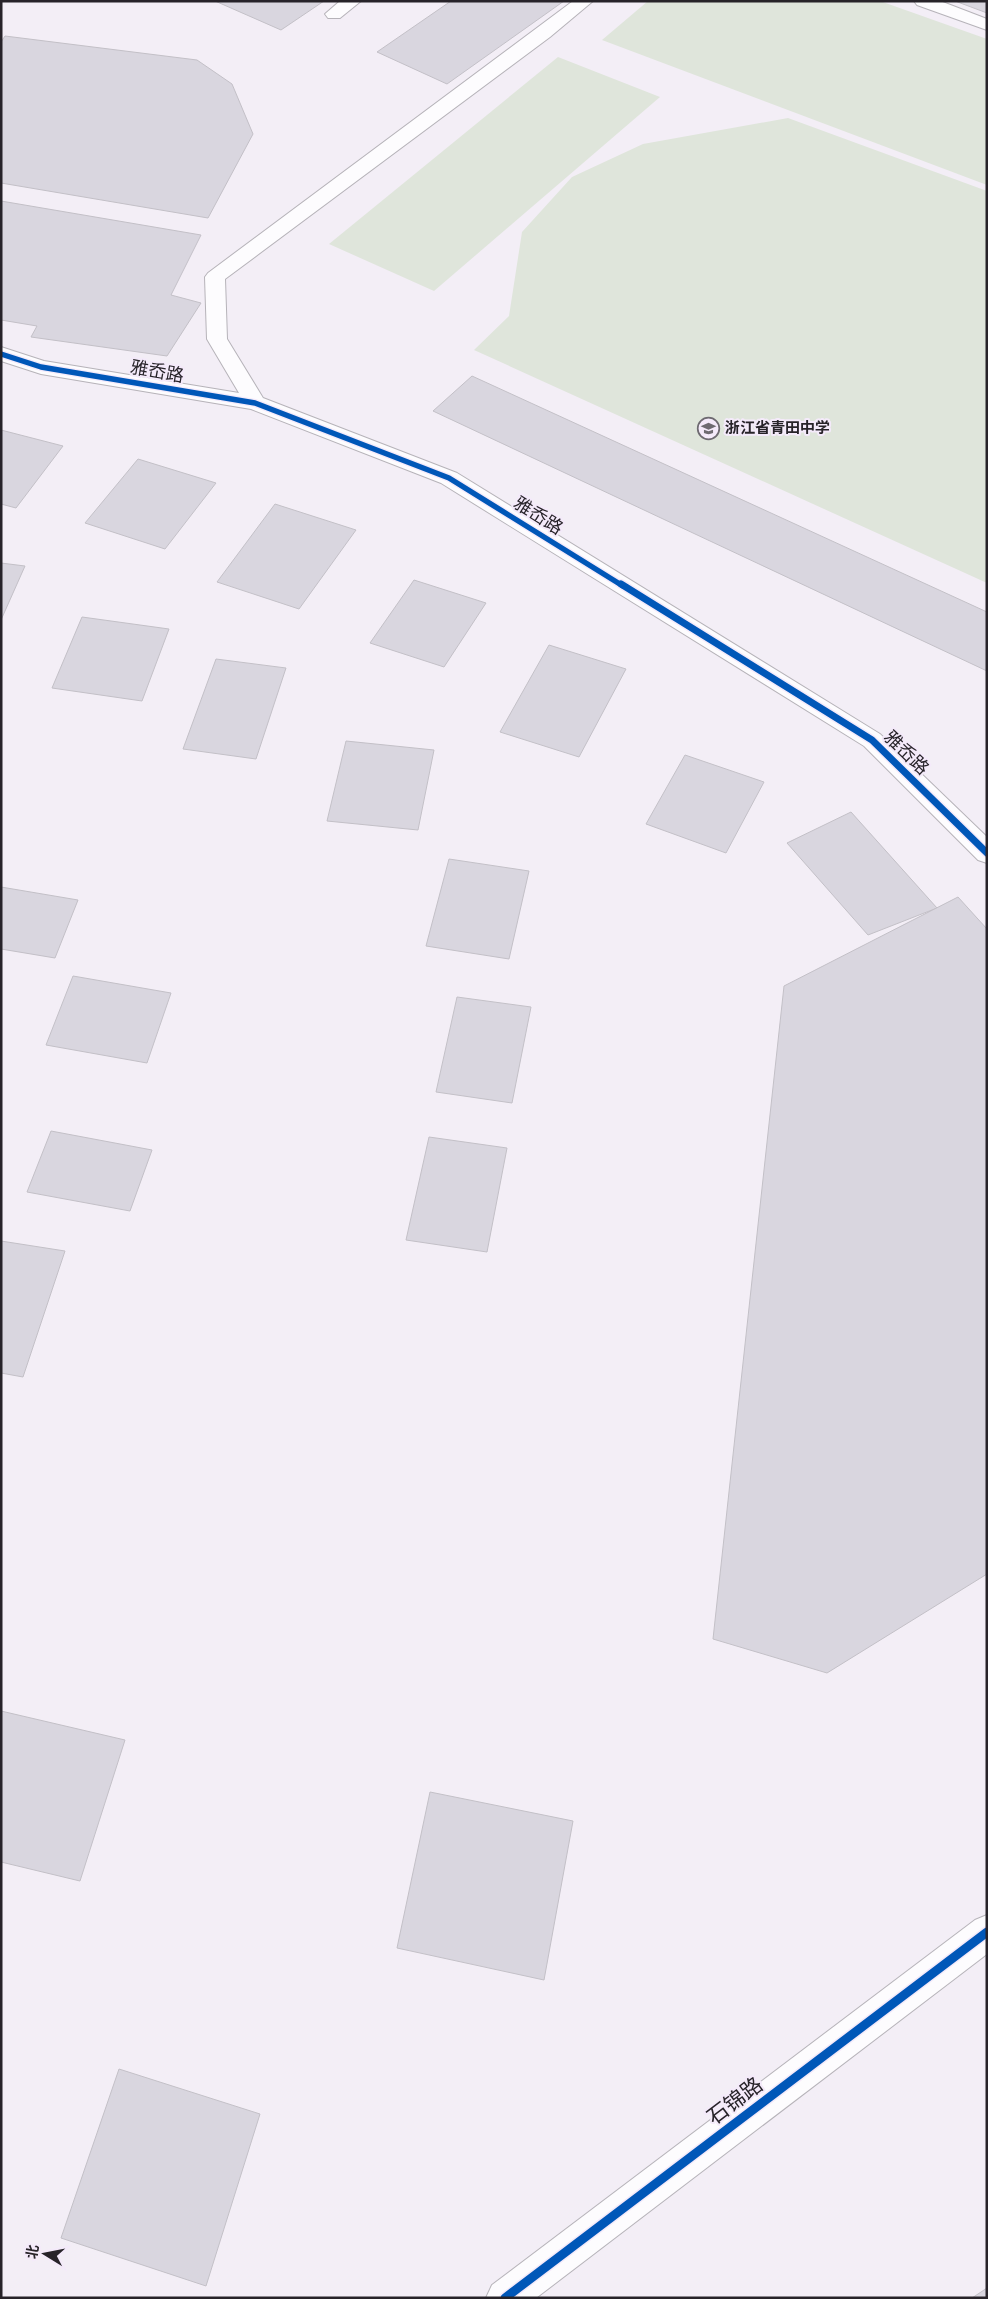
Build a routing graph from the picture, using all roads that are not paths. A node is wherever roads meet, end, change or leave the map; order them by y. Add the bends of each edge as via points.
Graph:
1 (352, 1) edge
2 (584, 1) edge
3 (923, 1) edge
4 (334, 14) dead end
5 (987, 24) edge
6 (1, 354) edge
7 (255, 403) junction
8 (987, 852) edge
9 (987, 1932) edge
10 (505, 2298) edge

1 - 4 street
2 - 7 street via 215,277 217,339
3 - 5 street
6 - 7 street, 雅岙路 via 41,367
7 - 8 street, 雅岙路 via 449,478 872,740
9 - 10 street, 石锦路

